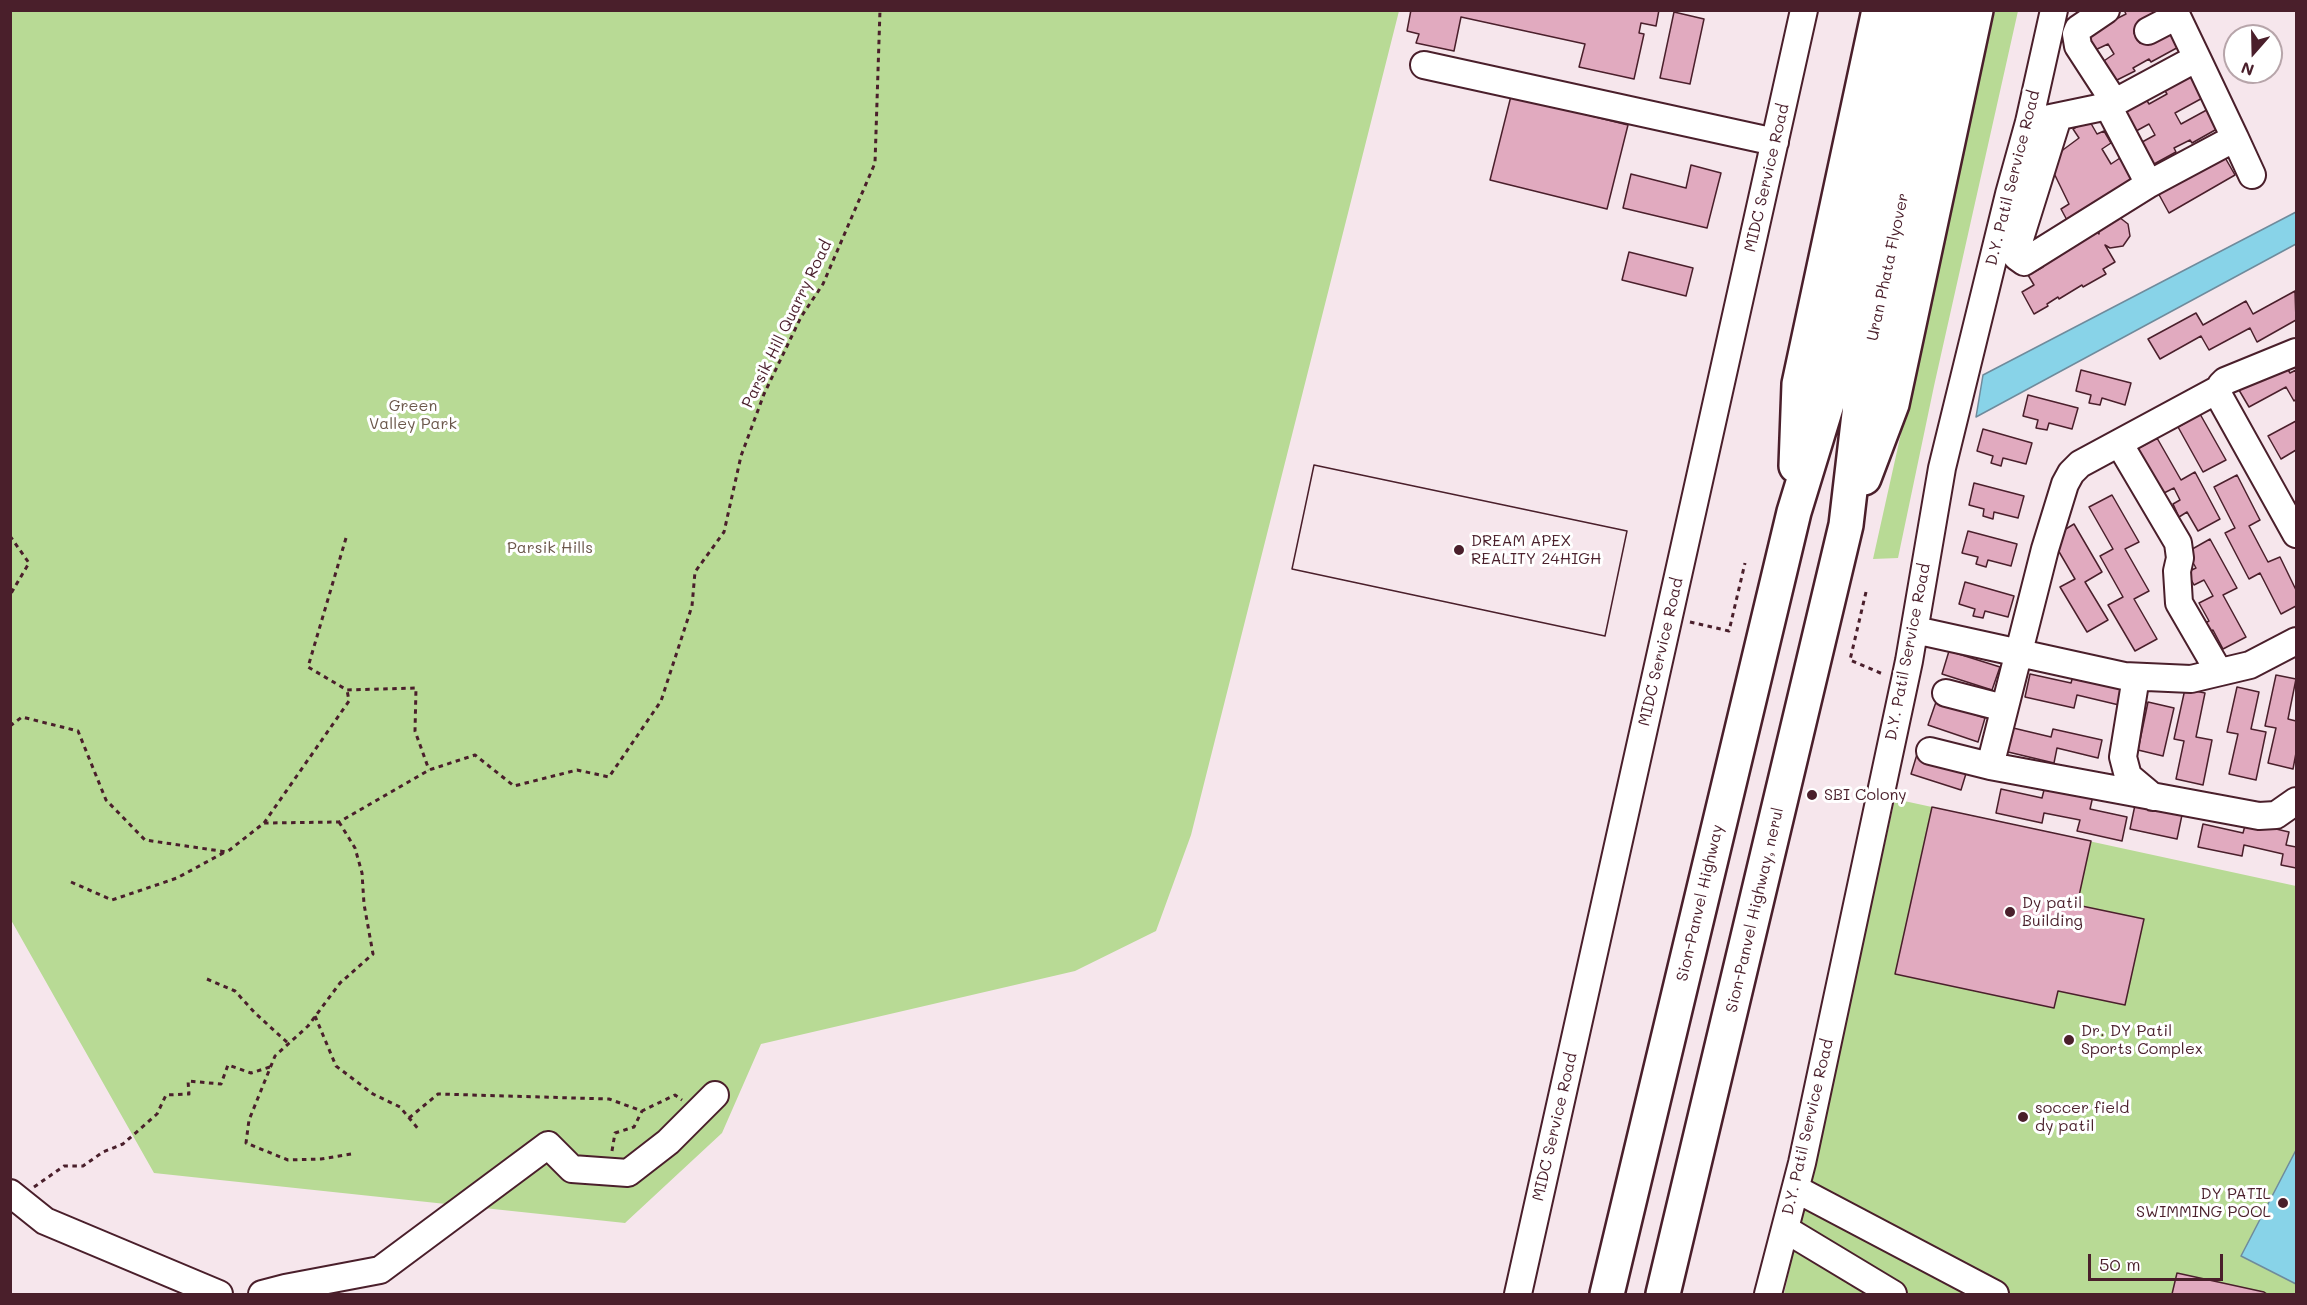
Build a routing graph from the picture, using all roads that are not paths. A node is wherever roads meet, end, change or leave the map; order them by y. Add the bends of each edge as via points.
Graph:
1 (1804, 10) edge
2 (1879, 10) edge
3 (1912, 10) edge
4 (1943, 10) edge
5 (1976, 10) edge
6 (2054, 10) edge
7 (2106, 10) edge
8 (2176, 13) edge
9 (2148, 31) dead end
10 (2197, 58) junction
11 (1424, 65) dead end
12 (1914, 74) junction
13 (2111, 104) junction
14 (2058, 117) junction
15 (2028, 122) junction
16 (2235, 138) junction
17 (1775, 142) junction
18 (2252, 176) dead end
19 (2148, 184) junction
20 (2296, 352) edge
21 (2219, 389) junction
22 (2119, 443) junction
23 (2287, 494) edge
24 (1794, 512) junction
25 (1846, 525) junction
26 (2296, 534) edge
27 (1915, 630) junction
28 (2296, 641) edge
29 (2018, 653) junction
30 (2220, 672) junction
31 (2136, 677) junction
32 (1946, 693) dead end
33 (2004, 708) junction
34 (1930, 751) dead end
35 (1990, 766) junction
36 (2153, 797) junction
37 (2296, 801) edge
38 (715, 1095) dead end
39 (1796, 1189) junction
40 (14, 1197) edge
41 (1785, 1229) junction
42 (219, 1294) edge
43 (262, 1294) edge
44 (1518, 1294) edge
45 (1607, 1294) edge
46 (1663, 1294) edge
47 (1768, 1294) edge
48 (1893, 1294) edge
49 (1995, 1294) edge

1 - 17 street, MIDC Service Road
2 - 24 highway via 1799,384
3 - 12 highway, Uran Phata Flyover
4 - 12 highway, Uran Phata Flyover
5 - 25 highway via 1892,404
6 - 15 street, D.Y. Patil Service Road
7 - 13 street via 2078,28 2076,34 2078,46 2096,60
8 - 9 street
8 - 10 street
10 - 13 street
10 - 16 street
11 - 17 street
12 - 24 highway, Uran Phata Flyover via 1831,391
12 - 25 highway, Uran Phata Flyover via 1861,397
13 - 14 street
13 - 19 street
14 - 15 street
14 - 19 street via 2016,257 2024,262
15 - 27 street, D.Y. Patil Service Road via 1942,468
16 - 18 street
16 - 19 street
17 - 44 street, MIDC Service Road
20 - 21 street via 2225,381
21 - 22 street
21 - 23 street via 2221,400
22 - 29 street via 2070,473
22 - 30 street via 2178,543 2179,603
23 - 26 street
24 - 45 highway, Sion-Panvel Highway
25 - 46 highway, Sion-Panvel Highway, nerul
27 - 29 street
27 - 39 street, D.Y. Patil Service Road
28 - 30 street via 2250,665
29 - 31 street
29 - 33 street
30 - 31 street via 2191,679
31 - 36 street via 2123,757 2128,776
32 - 33 street
33 - 35 street
34 - 35 street
35 - 36 street
36 - 37 street via 2259,816 2276,815
38 - 43 street via 668,1142 628,1173 572,1169 548,1145 380,1270
39 - 41 street, D.Y. Patil Service Road
39 - 49 street
40 - 42 street via 45,1221
41 - 47 street, D.Y. Patil Service Road
41 - 48 street

